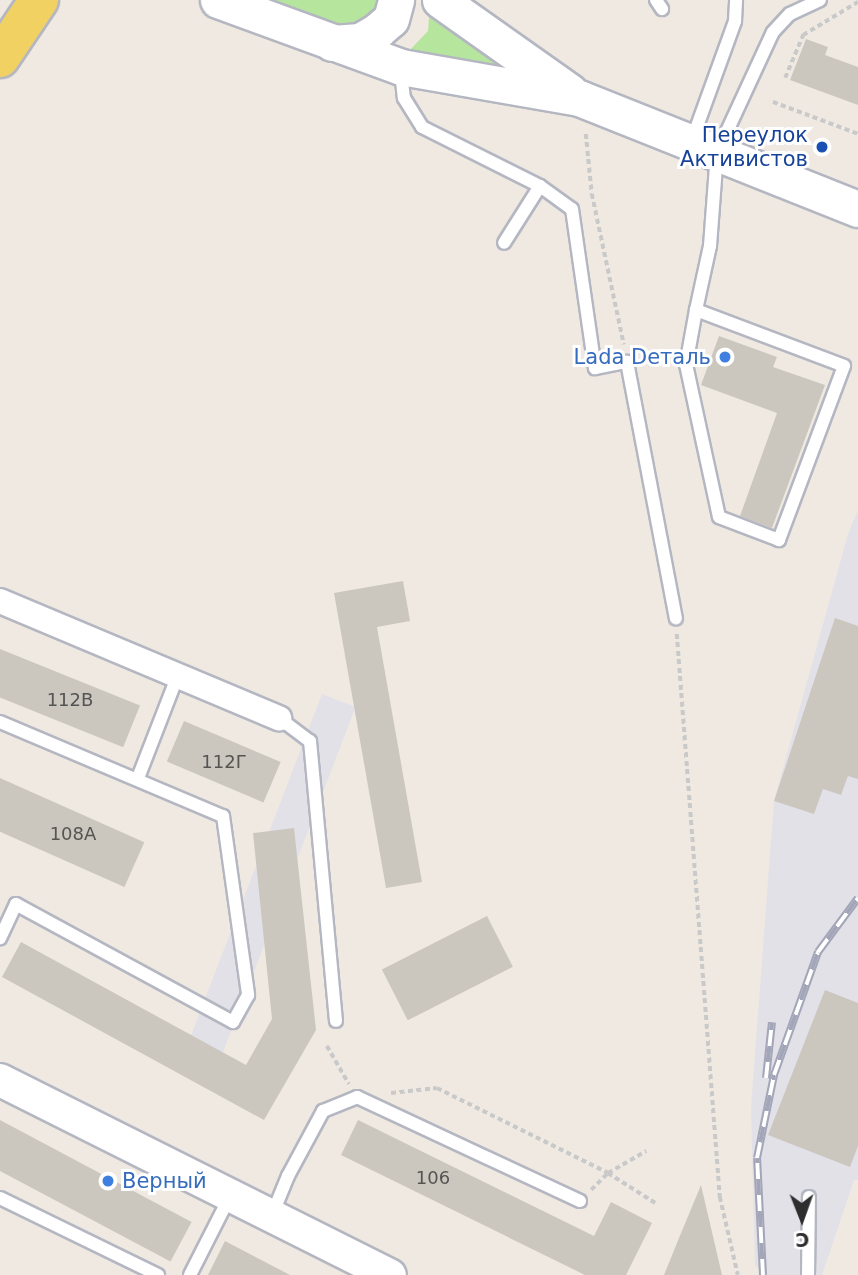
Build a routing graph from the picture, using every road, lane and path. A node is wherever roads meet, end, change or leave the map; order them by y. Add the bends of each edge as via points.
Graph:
1 (38, 0) edge
2 (218, 0) edge
3 (396, 0) edge
4 (440, 0) edge
5 (736, 0) edge
6 (812, 1) edge
7 (858, 2) edge
8 (332, 43) junction
9 (0, 58) edge
10 (401, 67) junction
11 (785, 78) dead end
12 (579, 98) junction
13 (773, 102) dead end
14 (586, 134) dead end
15 (858, 135) edge
16 (704, 148) junction
17 (540, 186) junction
18 (858, 209) edge
19 (504, 243) dead end
20 (696, 310) junction
21 (627, 362) junction
22 (0, 601) edge
23 (676, 618) joint
24 (178, 676) junction
25 (279, 718) joint
26 (0, 722) edge
27 (138, 778) junction
28 (0, 938) edge
29 (336, 1021) dead end
30 (327, 1046) dead end
31 (0, 1080) edge
32 (357, 1097) junction
33 (646, 1151) dead end
34 (608, 1173) junction
35 (230, 1195) junction
36 (809, 1197) dead end
37 (0, 1198) edge
38 (580, 1201) joint
39 (657, 1204) dead end
40 (271, 1217) junction
41 (158, 1275) edge
42 (190, 1275) edge
43 (390, 1275) edge
44 (738, 1275) edge
45 (808, 1275) edge

1 - 9 main road
2 - 8 main road
3 - 8 main road via 391,19 377,31 360,41
4 - 12 main road
5 - 16 lane
6 - 16 lane via 790,14 773,32
7 - 11 path via 803,35
8 - 10 main road
10 - 12 main road
10 - 17 lane via 404,98 422,127
12 - 16 main road
13 - 15 path
14 - 21 path via 592,194
16 - 18 main road
16 - 20 lane via 710,246
17 - 19 lane
17 - 21 lane via 572,209 595,368
20 - 20 lane via 687,365 719,517 779,540 844,366
21 - 23 lane
22 - 24 street
23 - 44 path via 720,1197
24 - 25 street
24 - 27 lane
25 - 29 lane via 310,741
26 - 27 lane
27 - 28 lane via 223,816 248,995 233,1021 16,904
30 - 32 path
31 - 35 street
32 - 34 path via 437,1088
32 - 38 lane
32 - 40 lane via 323,1111
33 - 34 path
34 - 38 path
34 - 39 path
35 - 40 street
35 - 42 lane
36 - 45 lane
37 - 41 lane
40 - 43 street

